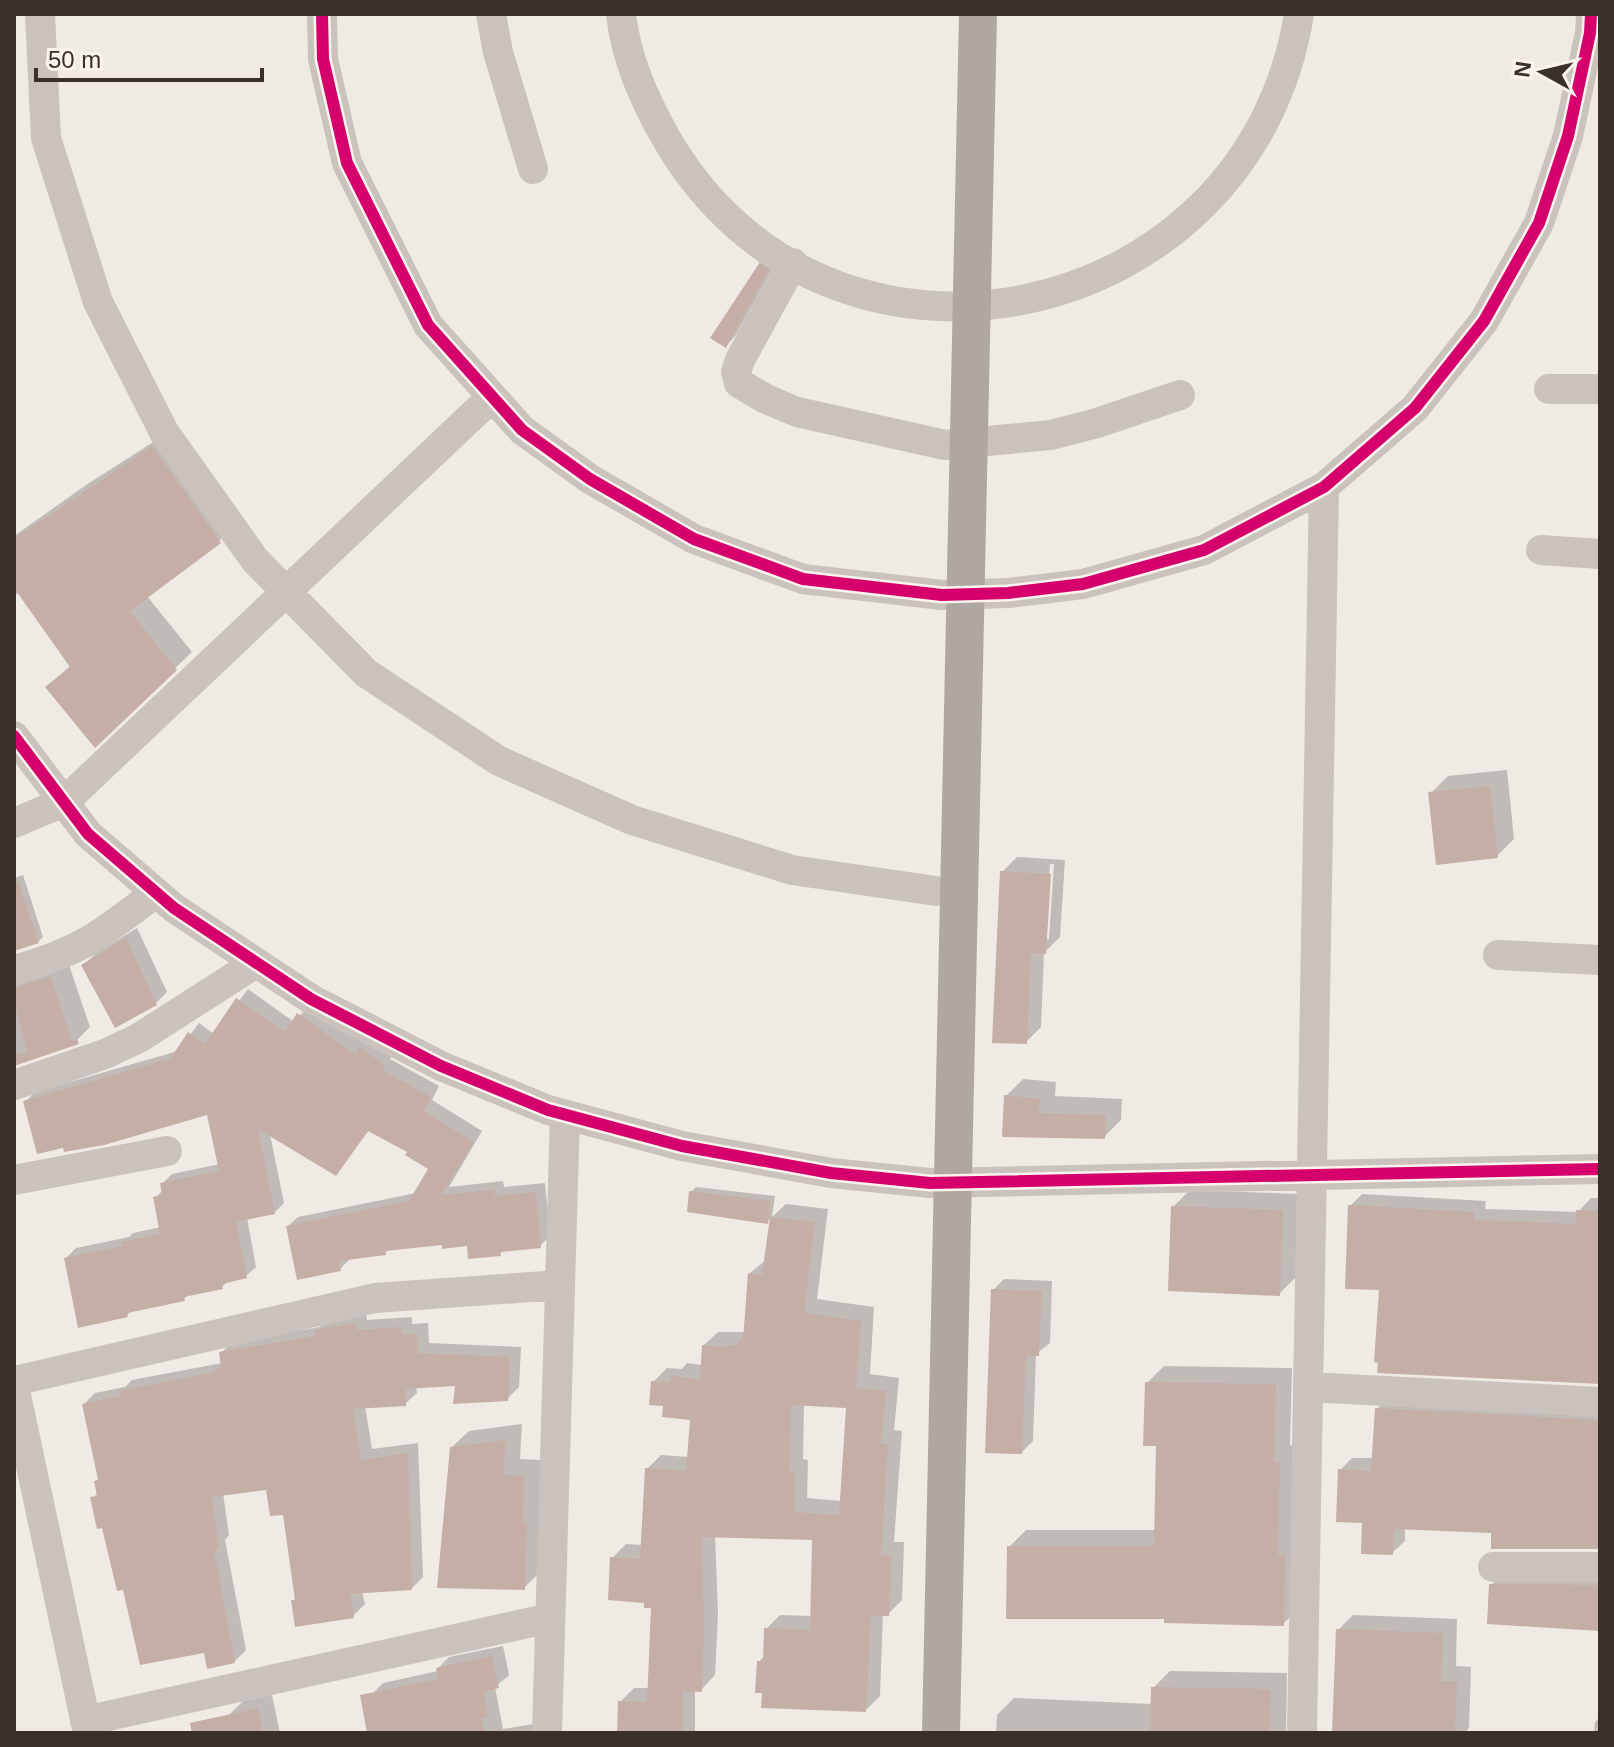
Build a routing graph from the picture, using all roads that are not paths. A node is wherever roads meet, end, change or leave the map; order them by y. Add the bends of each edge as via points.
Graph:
1 (40, 14) edge
2 (322, 14) edge
3 (491, 14) edge
4 (621, 14) edge
5 (955, 14) edge
6 (978, 14) edge
7 (1299, 14) edge
8 (1591, 14) edge
9 (533, 169) dead end
10 (793, 263) junction
11 (960, 308) junction
12 (1549, 389) dead end
13 (1600, 389) edge
14 (1180, 395) dead end
15 (492, 397) junction
16 (956, 444) junction
17 (1324, 487) junction
18 (1541, 550) dead end
19 (1600, 554) edge
20 (286, 591) junction
21 (954, 595) junction
22 (14, 736) edge
23 (64, 802) junction
24 (14, 823) edge
25 (936, 891) junction
26 (155, 893) junction
27 (1498, 955) dead end
28 (1600, 960) edge
29 (256, 963) junction
30 (14, 970) edge
31 (14, 1085) edge
32 (565, 1115) junction
33 (167, 1151) dead end
34 (1600, 1169) edge
35 (1312, 1175) junction
36 (14, 1180) edge
37 (941, 1182) junction
38 (560, 1285) junction
39 (14, 1384) edge
40 (1308, 1387) junction
41 (1600, 1402) edge
42 (1493, 1567) dead end
43 (1600, 1567) edge
44 (550, 1618) junction
45 (86, 1727) edge
46 (547, 1733) edge
47 (919, 1733) edge
48 (941, 1733) edge
49 (1302, 1733) edge

1 - 20 street via 46,138 98,302 164,432 255,560
2 - 15 street via 323,59 347,163 428,325
3 - 9 street
4 - 10 street via 644,99 685,171 722,212
5 - 11 main road
6 - 11 main road
7 - 11 street via 1279,89 1245,154 1210,199 1152,248 1088,282 1021,302
8 - 17 street via 1568,136 1539,223 1498,297 1415,408
10 - 11 street via 824,280 887,300
10 - 16 street via 740,360 739,383 797,412
11 - 16 main road
12 - 13 street
14 - 16 street via 1051,435
15 - 20 street
15 - 21 street via 522,430 590,479 694,539 803,579
16 - 21 main road
17 - 21 street via 1204,550 1083,584
17 - 35 street
18 - 19 street
20 - 23 street
20 - 25 street via 366,673 499,761 632,820 792,870
21 - 25 main road
21 - 37 main road
22 - 23 street
23 - 24 street
23 - 26 street via 88,834
25 - 37 main road
26 - 29 street
26 - 30 street via 72,952
27 - 28 street
29 - 31 street via 139,1038
29 - 32 street via 311,999 441,1066
32 - 37 street via 682,1146 831,1173
32 - 38 street
33 - 36 street
34 - 35 street
35 - 37 street
35 - 40 street
37 - 47 main road
37 - 48 main road
38 - 39 street via 375,1298
38 - 44 street
39 - 45 street
40 - 41 street
40 - 49 street
42 - 43 street
44 - 45 street
44 - 46 street

